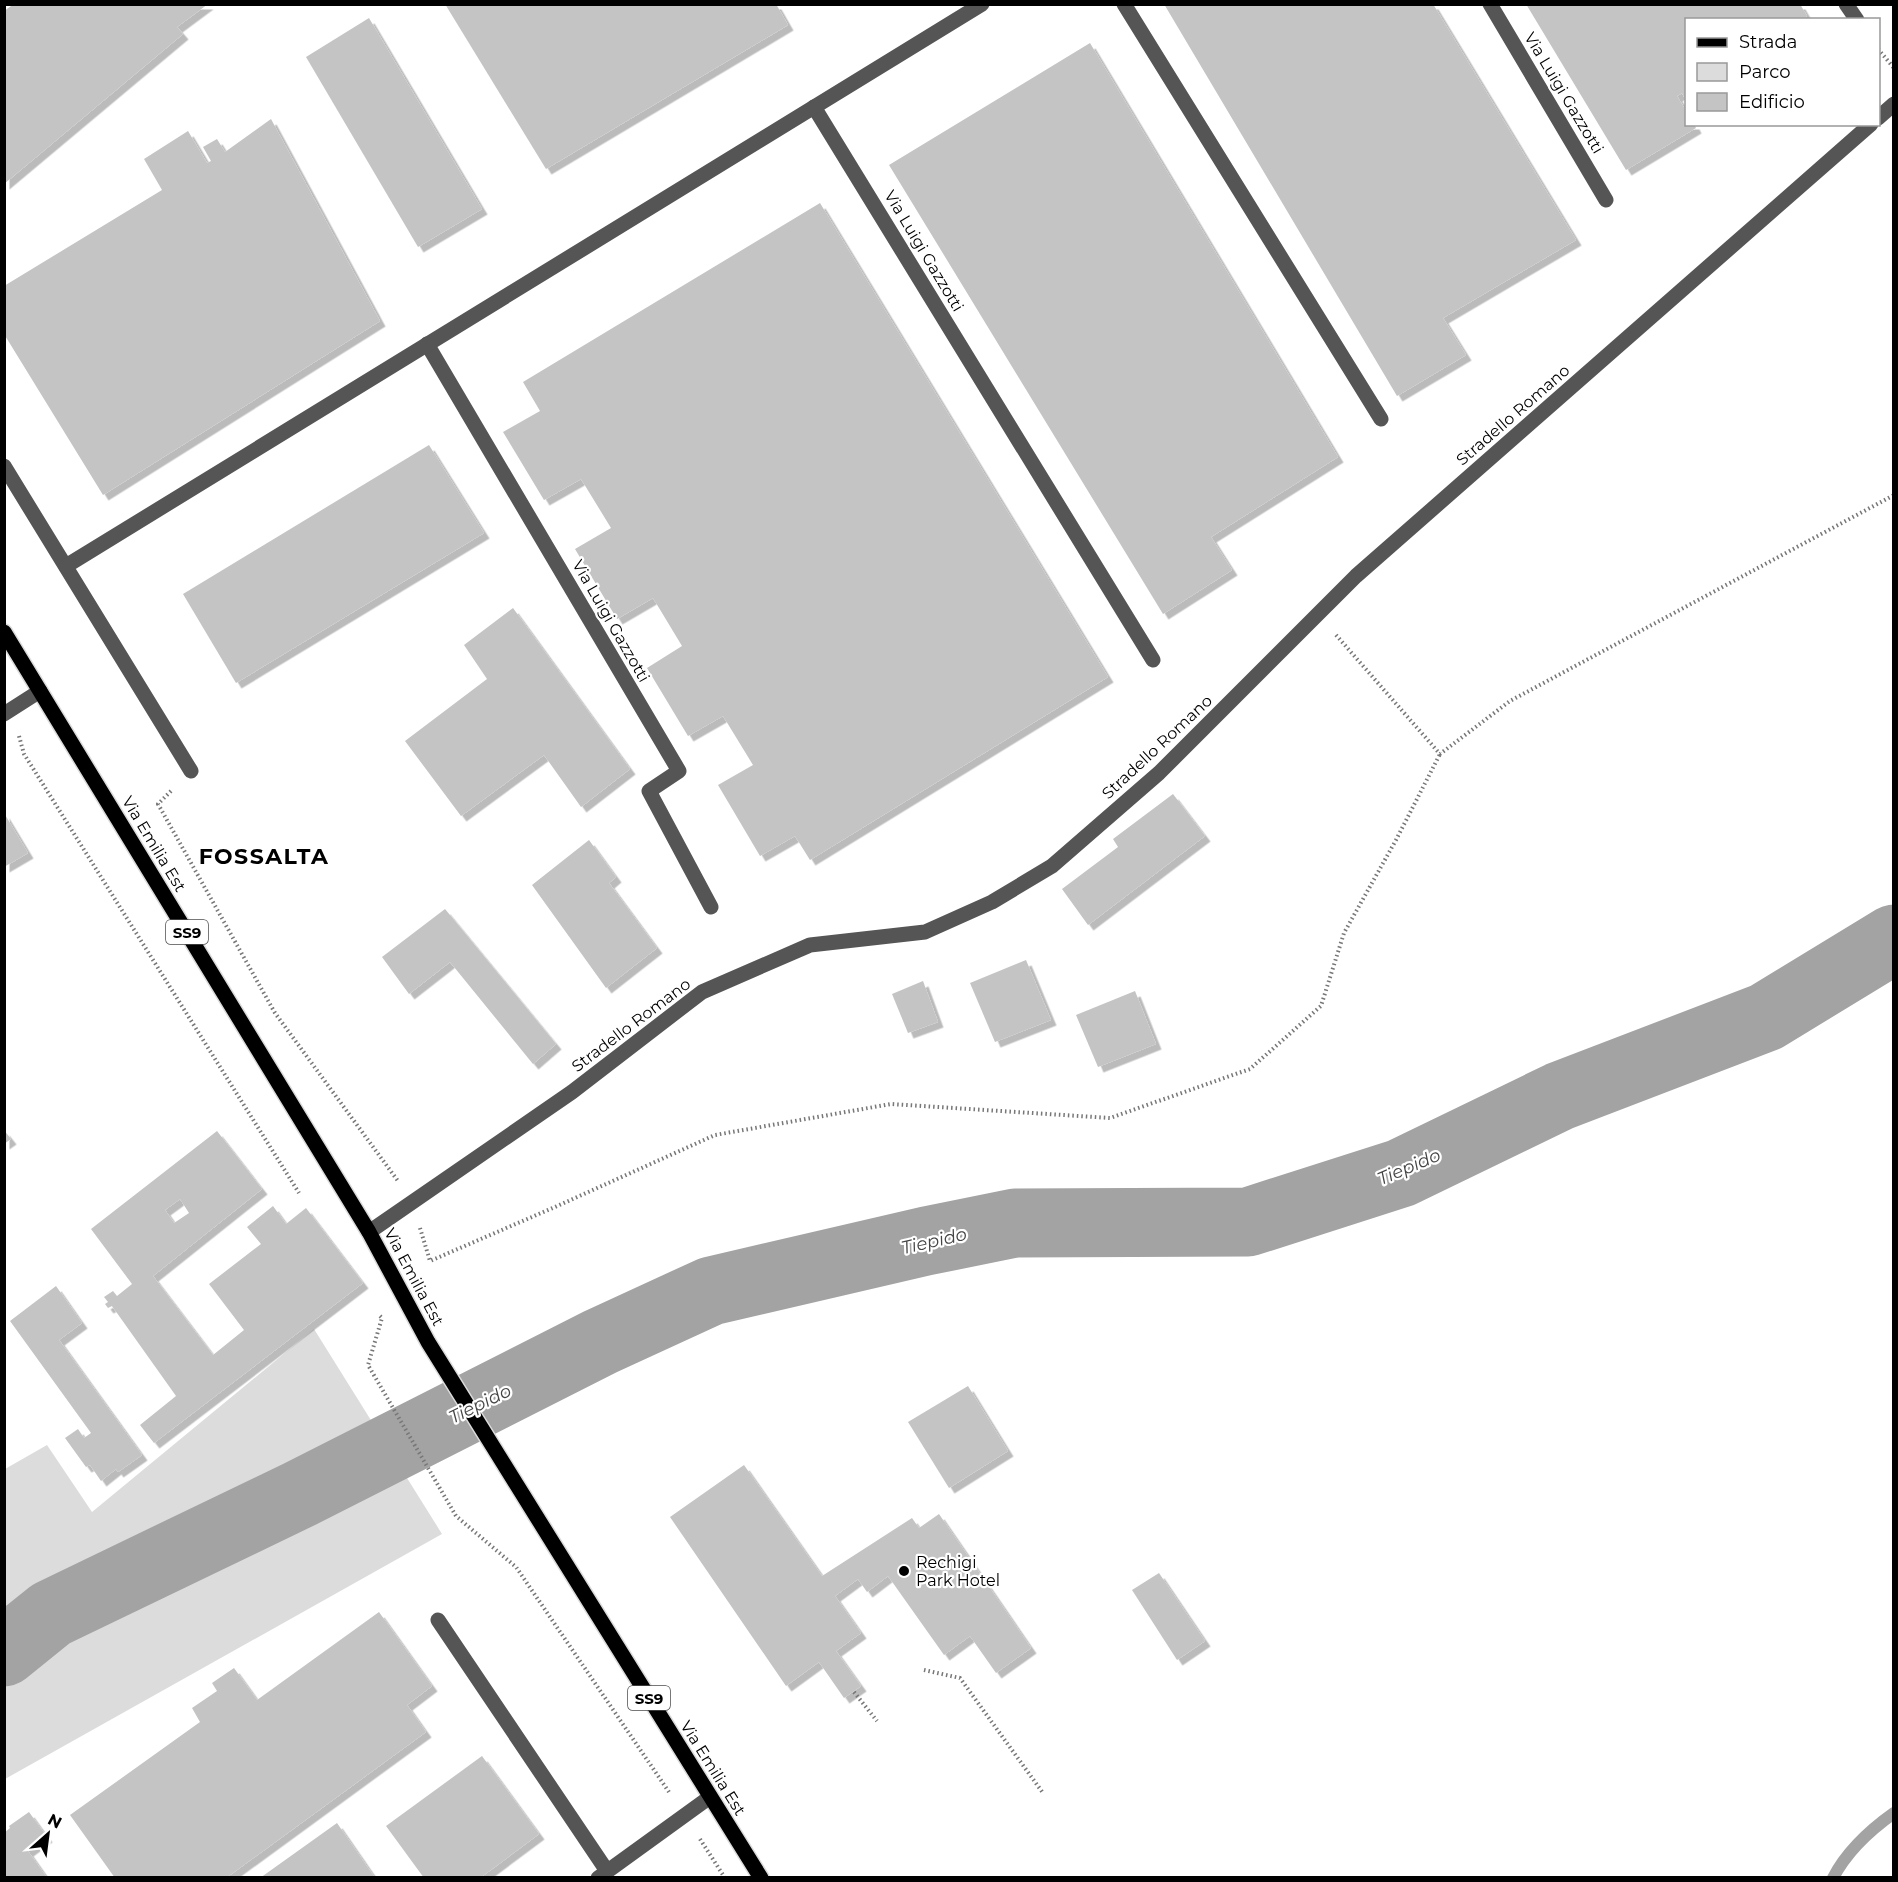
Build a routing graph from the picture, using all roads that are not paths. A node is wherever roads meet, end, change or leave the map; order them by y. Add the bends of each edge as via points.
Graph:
1 (981, 4) edge
2 (1124, 4) edge
3 (1490, 4) edge
4 (1846, 4) edge
5 (1856, 18) edge
6 (1893, 104) edge
7 (814, 107) junction
8 (1880, 116) edge
9 (1869, 126) edge
10 (1606, 200) dead end
11 (427, 344) junction
12 (1382, 419) dead end
13 (4, 466) edge
14 (66, 566) junction
15 (4, 632) edge
16 (1153, 660) dead end
17 (40, 691) junction
18 (8, 712) edge
19 (191, 771) road end
20 (711, 907) dead end
21 (369, 1232) junction
22 (438, 1620) dead end
23 (710, 1797) junction
24 (602, 1874) edge
25 (761, 1878) edge

1 - 7 street
2 - 12 street
3 - 10 street, Via Luigi Gazzotti
4 - 5 street
6 - 8 street
7 - 11 street
7 - 16 street, Via Luigi Gazzotti
9 - 21 street, Stradello Romano via 1356,576 1159,773 1052,866 992,902 925,932 810,945 702,992 572,1092
11 - 14 street
11 - 20 street, Via Luigi Gazzotti via 679,771 649,791
13 - 14 street
14 - 19 street
15 - 17 main road, Via Emilia Est / SS9
17 - 18 street
17 - 21 main road, Via Emilia Est / SS9
21 - 23 main road, Via Emilia Est / SS9 via 428,1342
22 - 24 street
23 - 24 street
23 - 25 main road, Via Emilia Est / SS9

